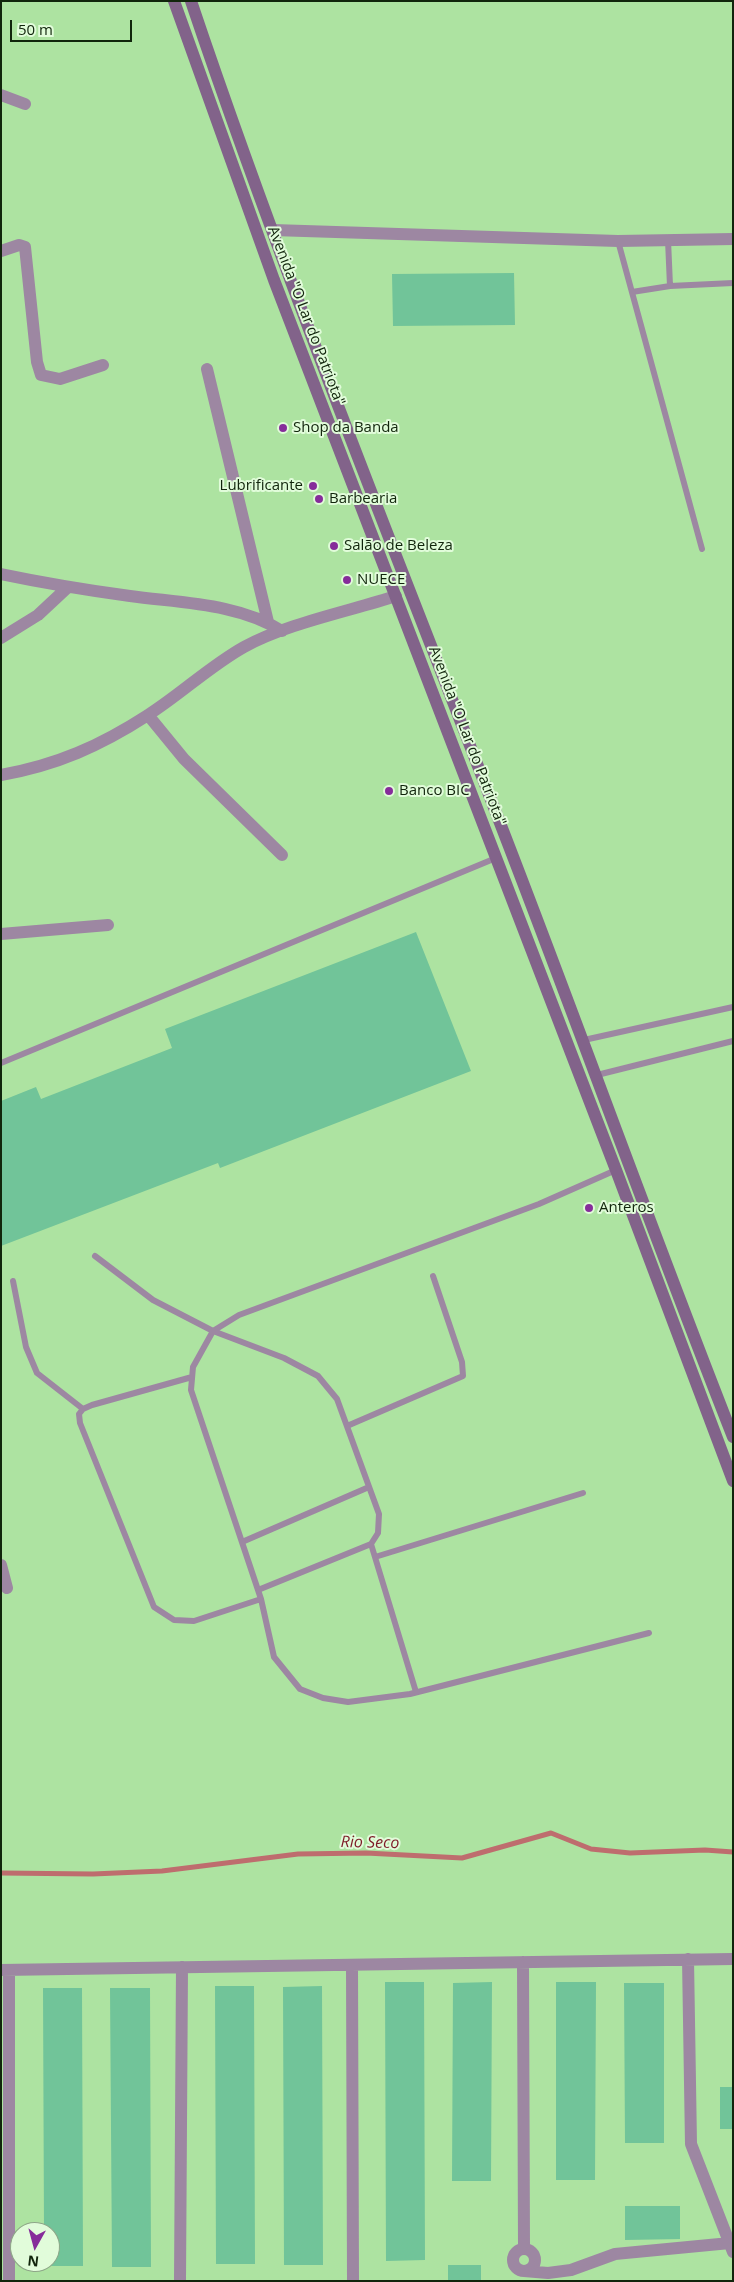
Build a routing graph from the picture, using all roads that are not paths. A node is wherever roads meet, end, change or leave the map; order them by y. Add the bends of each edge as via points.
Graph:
1 (174, 1) edge
2 (191, 1) edge
3 (1, 95) edge
4 (25, 104) dead end
5 (273, 230) junction
6 (668, 240) junction
7 (733, 240) edge
8 (618, 241) junction
9 (1, 251) edge
10 (733, 284) edge
11 (670, 286) junction
12 (632, 292) junction
13 (102, 365) dead end
14 (207, 369) dead end
15 (702, 549) dead end
16 (1, 574) edge
17 (68, 587) junction
18 (396, 596) junction
19 (268, 622) junction
20 (282, 632) junction
21 (1, 638) edge
22 (148, 715) junction
23 (1, 775) edge
24 (282, 855) dead end
25 (496, 858) junction
26 (108, 925) dead end
27 (1, 934) edge
28 (733, 1007) edge
29 (584, 1040) junction
30 (733, 1041) edge
31 (1, 1063) edge
32 (597, 1075) junction
33 (616, 1170) junction
34 (95, 1256) dead end
35 (433, 1276) dead end
36 (13, 1281) dead end
37 (213, 1331) junction
38 (192, 1377) junction
39 (83, 1409) junction
40 (347, 1426) junction
41 (733, 1437) edge
42 (733, 1481) edge
43 (369, 1487) junction
44 (583, 1493) dead end
45 (242, 1542) junction
46 (371, 1544) junction
47 (375, 1557) junction
48 (1, 1565) edge
49 (7, 1588) dead end
50 (258, 1590) junction
51 (262, 1599) junction
52 (649, 1633) dead end
53 (416, 1692) junction
54 (733, 1959) edge
55 (688, 1960) junction
56 (523, 1962) junction
57 (352, 1965) junction
58 (182, 1967) junction
59 (5, 1970) edge
60 (731, 2247) edge
61 (9, 2281) edge
62 (180, 2281) edge
63 (353, 2281) edge

1 - 18 main road, Avenida "O Lar do Patriota" via 274,280
2 - 5 main road, Avenida "O Lar do Patriota"
3 - 4 street
5 - 8 street
5 - 29 main road, Avenida "O Lar do Patriota"
6 - 7 street
6 - 8 street
6 - 11 lane
8 - 12 lane
9 - 13 street via 19,245 25,247 36,362 41,375 60,379
10 - 11 lane
11 - 12 lane
12 - 15 lane
14 - 19 street
16 - 17 street
17 - 19 street via 220,608
17 - 21 street via 38,615
18 - 20 street
18 - 25 main road, Avenida "O Lar do Patriota"
19 - 20 street
20 - 22 street via 245,647
22 - 23 street via 67,758 39,768
22 - 24 street via 184,759
25 - 31 lane
25 - 33 main road, Avenida "O Lar do Patriota"
26 - 27 street
28 - 29 lane
29 - 32 main road, Avenida "O Lar do Patriota"
30 - 32 lane
32 - 41 main road, Avenida "O Lar do Patriota"
33 - 37 lane via 539,1204 239,1315
33 - 42 main road, Avenida "O Lar do Patriota"
34 - 37 lane via 153,1300
35 - 40 lane via 462,1362 463,1376
36 - 39 lane via 26,1347 37,1373
37 - 38 lane via 193,1367
37 - 40 lane via 284,1358 318,1376 337,1399
38 - 39 lane
38 - 45 lane via 191,1390
39 - 51 lane via 79,1414 80,1423 154,1607 174,1620 194,1621
40 - 43 lane
43 - 45 lane
43 - 46 lane via 379,1514 378,1533
44 - 47 lane
45 - 50 lane
46 - 47 lane
46 - 50 lane
47 - 53 lane
48 - 49 street
50 - 51 lane
51 - 53 lane via 274,1657 300,1689 323,1698 348,1702
52 - 53 lane
54 - 55 street
55 - 56 street
55 - 60 street via 691,2144
56 - 57 street
56 - 60 street via 524,2248 517,2250 512,2261 517,2268 548,2273 571,2270 616,2254
57 - 58 street
57 - 63 street
58 - 59 street
58 - 62 street
59 - 61 street

